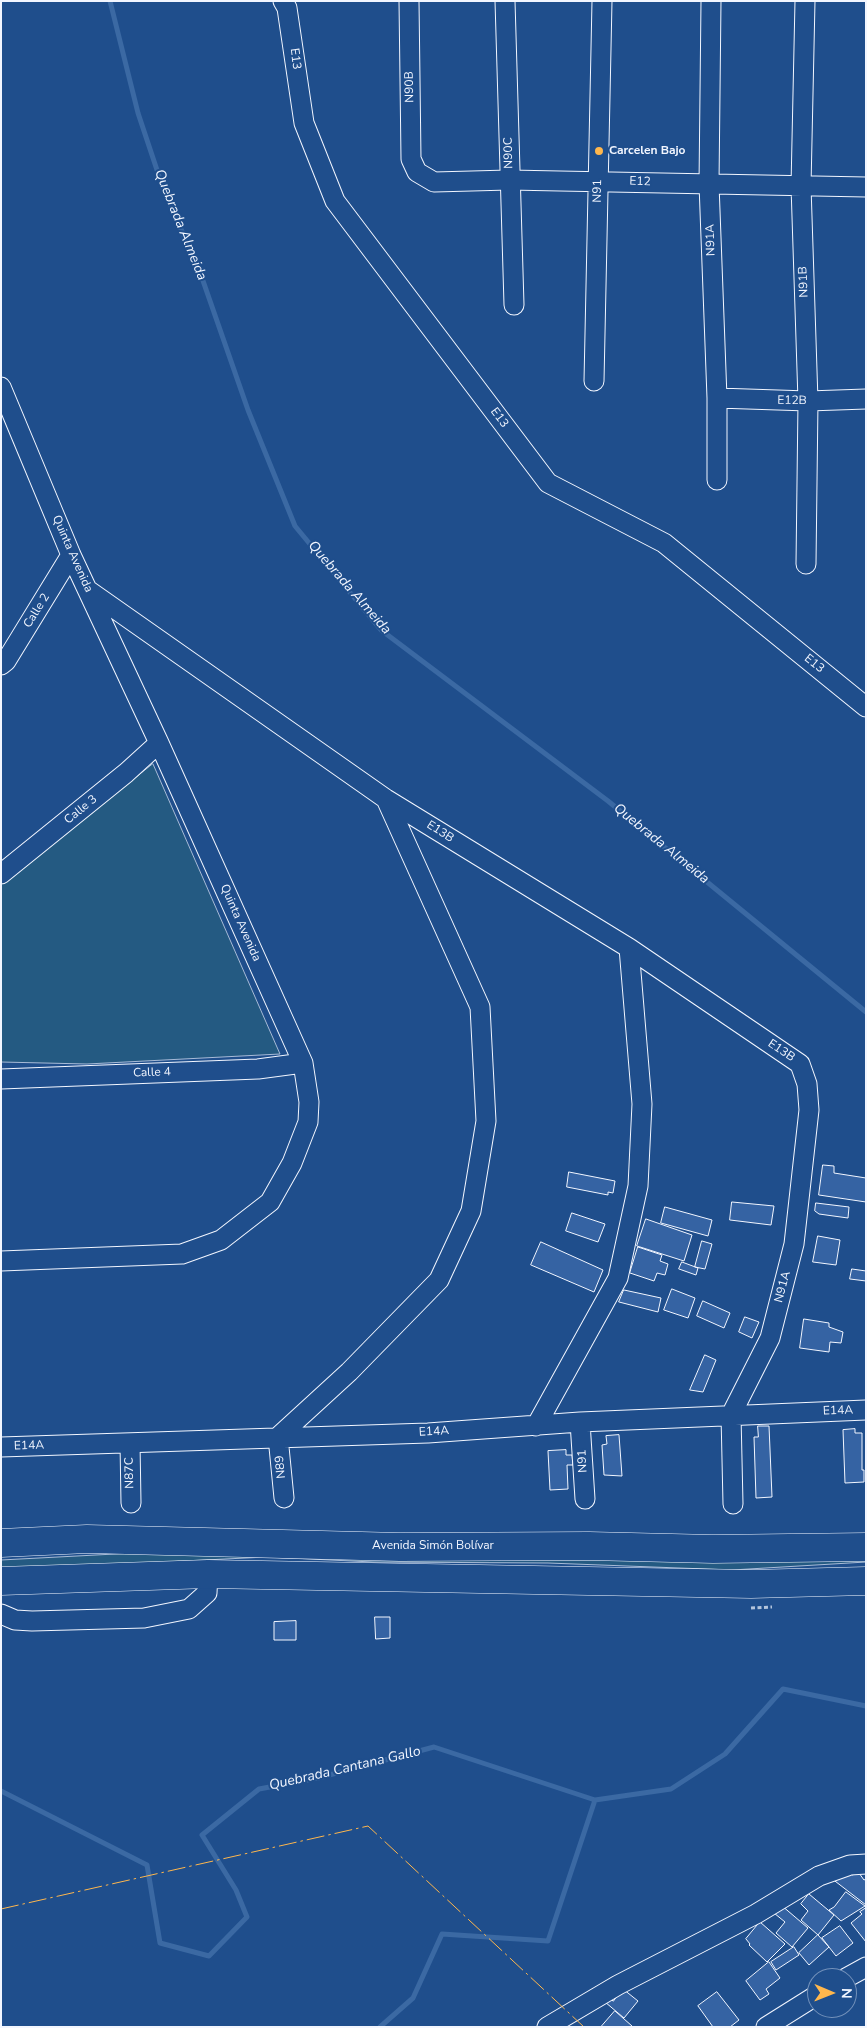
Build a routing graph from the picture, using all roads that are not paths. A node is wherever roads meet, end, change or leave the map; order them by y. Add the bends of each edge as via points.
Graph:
1 (409, 1) edge
2 (505, 1) edge
3 (602, 1) edge
4 (711, 1) edge
5 (805, 1) edge
6 (285, 4) edge
7 (417, 172) joint
8 (509, 180) junction
9 (598, 181) junction
10 (708, 184) junction
11 (801, 186) junction
12 (866, 187) edge
13 (514, 305) dead end
14 (594, 381) dead end
15 (1, 388) edge
16 (717, 398) junction
17 (866, 400) edge
18 (808, 401) junction
19 (717, 480) dead end
20 (71, 556) junction
21 (806, 564) dead end
22 (88, 590) junction
23 (1, 665) edge
24 (866, 707) edge
25 (159, 743) junction
26 (386, 798) junction
27 (1, 874) edge
28 (629, 948) junction
29 (303, 1063) junction
30 (800, 1064) joint
31 (1, 1079) edge
32 (1, 1261) edge
33 (866, 1410) edge
34 (732, 1415) junction
35 (580, 1422) junction
36 (536, 1426) junction
37 (278, 1437) junction
38 (130, 1443) junction
39 (1, 1447) edge
40 (284, 1498) dead end
41 (585, 1499) dead end
42 (131, 1503) dead end
43 (733, 1504) dead end
44 (1, 1542) edge
45 (866, 1547) edge
46 (208, 1574) junction
47 (1, 1581) edge
48 (866, 1581) edge
49 (1, 1614) edge
50 (866, 1864) edge
51 (807, 2001) edge
52 (547, 2027) edge
53 (766, 2027) edge

1 - 7 street, N90B via 411,159
2 - 8 street, N90C
3 - 9 street, N91
4 - 10 street, N91A
5 - 11 street, N91B
6 - 24 street, E13 via 304,123 335,201 548,483 664,544
7 - 8 street, E12 via 434,182
8 - 9 street, E12
8 - 13 street, N90C
9 - 10 street, E12
9 - 14 street, N91
10 - 11 street, E12
10 - 16 street, N91A
11 - 12 street, E12
11 - 18 street, N91B
15 - 20 street, Quinta Avenida
16 - 18 street, E12B
16 - 19 street, N91A
17 - 18 street, E12B
18 - 21 street, N91B
20 - 22 street, Quinta Avenida
20 - 23 street, Calle 2
22 - 25 street, Quinta Avenida
22 - 26 street, E13B
25 - 27 street, Calle 3
25 - 29 street, Quinta Avenida
26 - 28 street, E13B
26 - 37 street via 480,1007 486,1121 471,1211 439,1280 349,1372
28 - 30 street, E13B
28 - 36 street via 642,1104 638,1186 618,1278
29 - 31 street, Calle 4 via 258,1070
29 - 32 street, Quinta Avenida via 309,1102 308,1122 292,1163 270,1202 221,1240 197,1250 162,1256
30 - 34 street, N91A via 807,1084 809,1110 794,1244 770,1338
33 - 34 street, E14A
34 - 35 street, E14A
34 - 43 street, N91A
35 - 36 street, E14A
35 - 41 street, N91
36 - 37 street, E14A
37 - 38 street, E14A
37 - 40 street, N89
38 - 39 street, E14A
38 - 42 street, N87C
44 - 45 highway, Avenida Simón Bolívar via 88,1539 400,1547 589,1546 713,1550
46 - 47 highway
46 - 48 highway via 751,1584
46 - 49 street via 207,1592 198,1603 189,1609 165,1615 32,1622
50 - 52 street via 850,1865 819,1876 756,1914 618,1985
51 - 53 street

